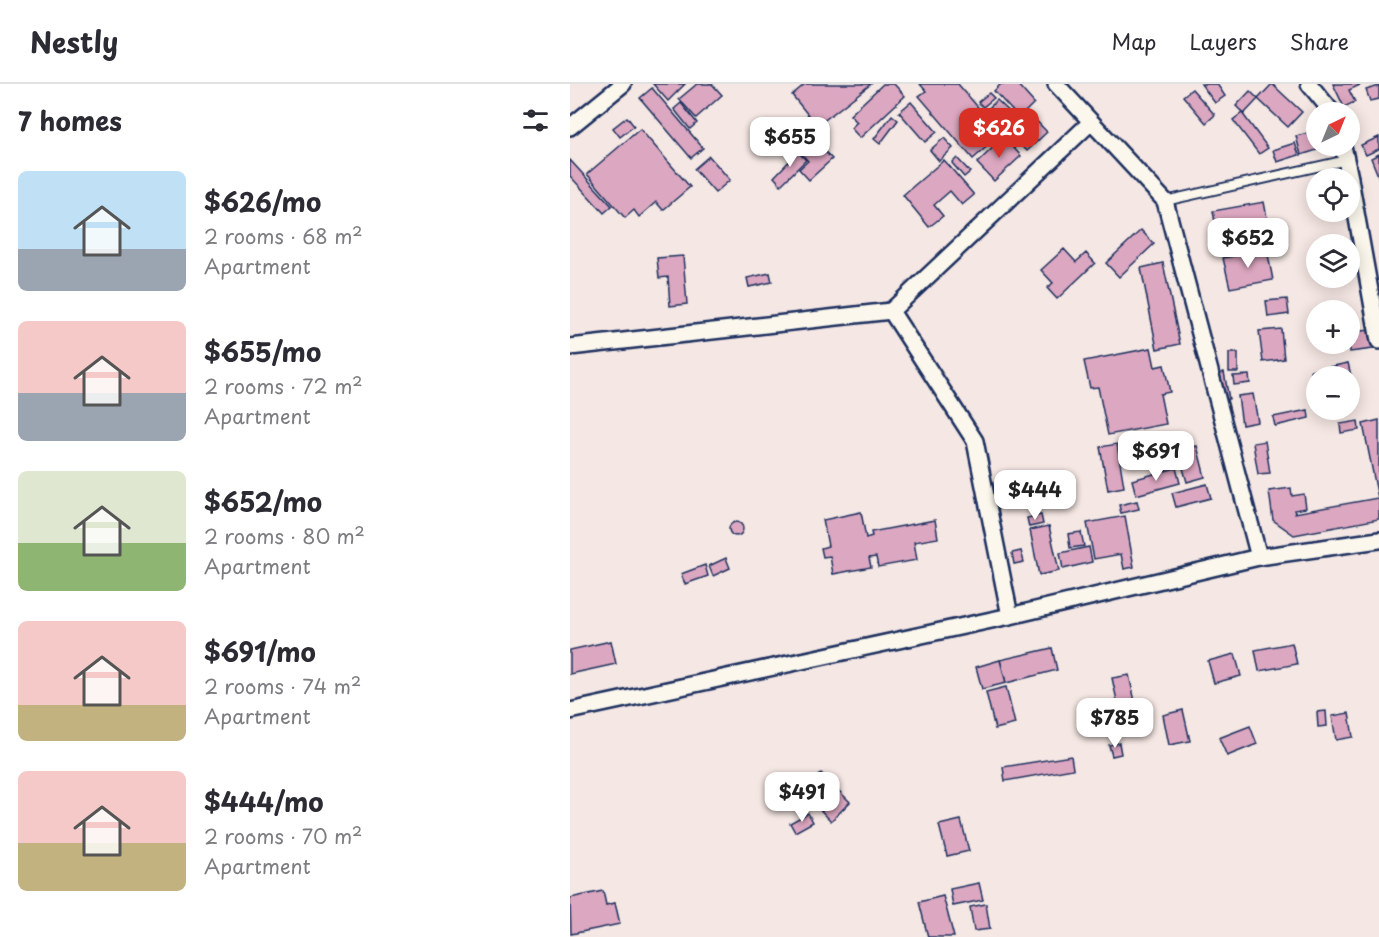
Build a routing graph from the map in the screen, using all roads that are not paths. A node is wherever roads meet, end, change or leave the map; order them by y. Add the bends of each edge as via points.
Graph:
1 (623, 84) edge
2 (1056, 84) edge
3 (1309, 84) edge
4 (1324, 102) edge
5 (1090, 123) junction
6 (570, 127) edge
7 (1334, 156) edge
8 (1165, 201) junction
9 (1358, 222) edge
10 (891, 311) junction
11 (1379, 341) edge
12 (570, 347) edge
13 (1379, 540) edge
14 (1260, 557) junction
15 (1010, 616) junction
16 (570, 711) edge

1 - 6 street
2 - 5 street
3 - 4 street
5 - 8 street
5 - 10 street
7 - 8 lane
8 - 14 street
9 - 11 street
10 - 12 street
10 - 15 street via 975,441
13 - 14 street
14 - 15 street
15 - 16 street

